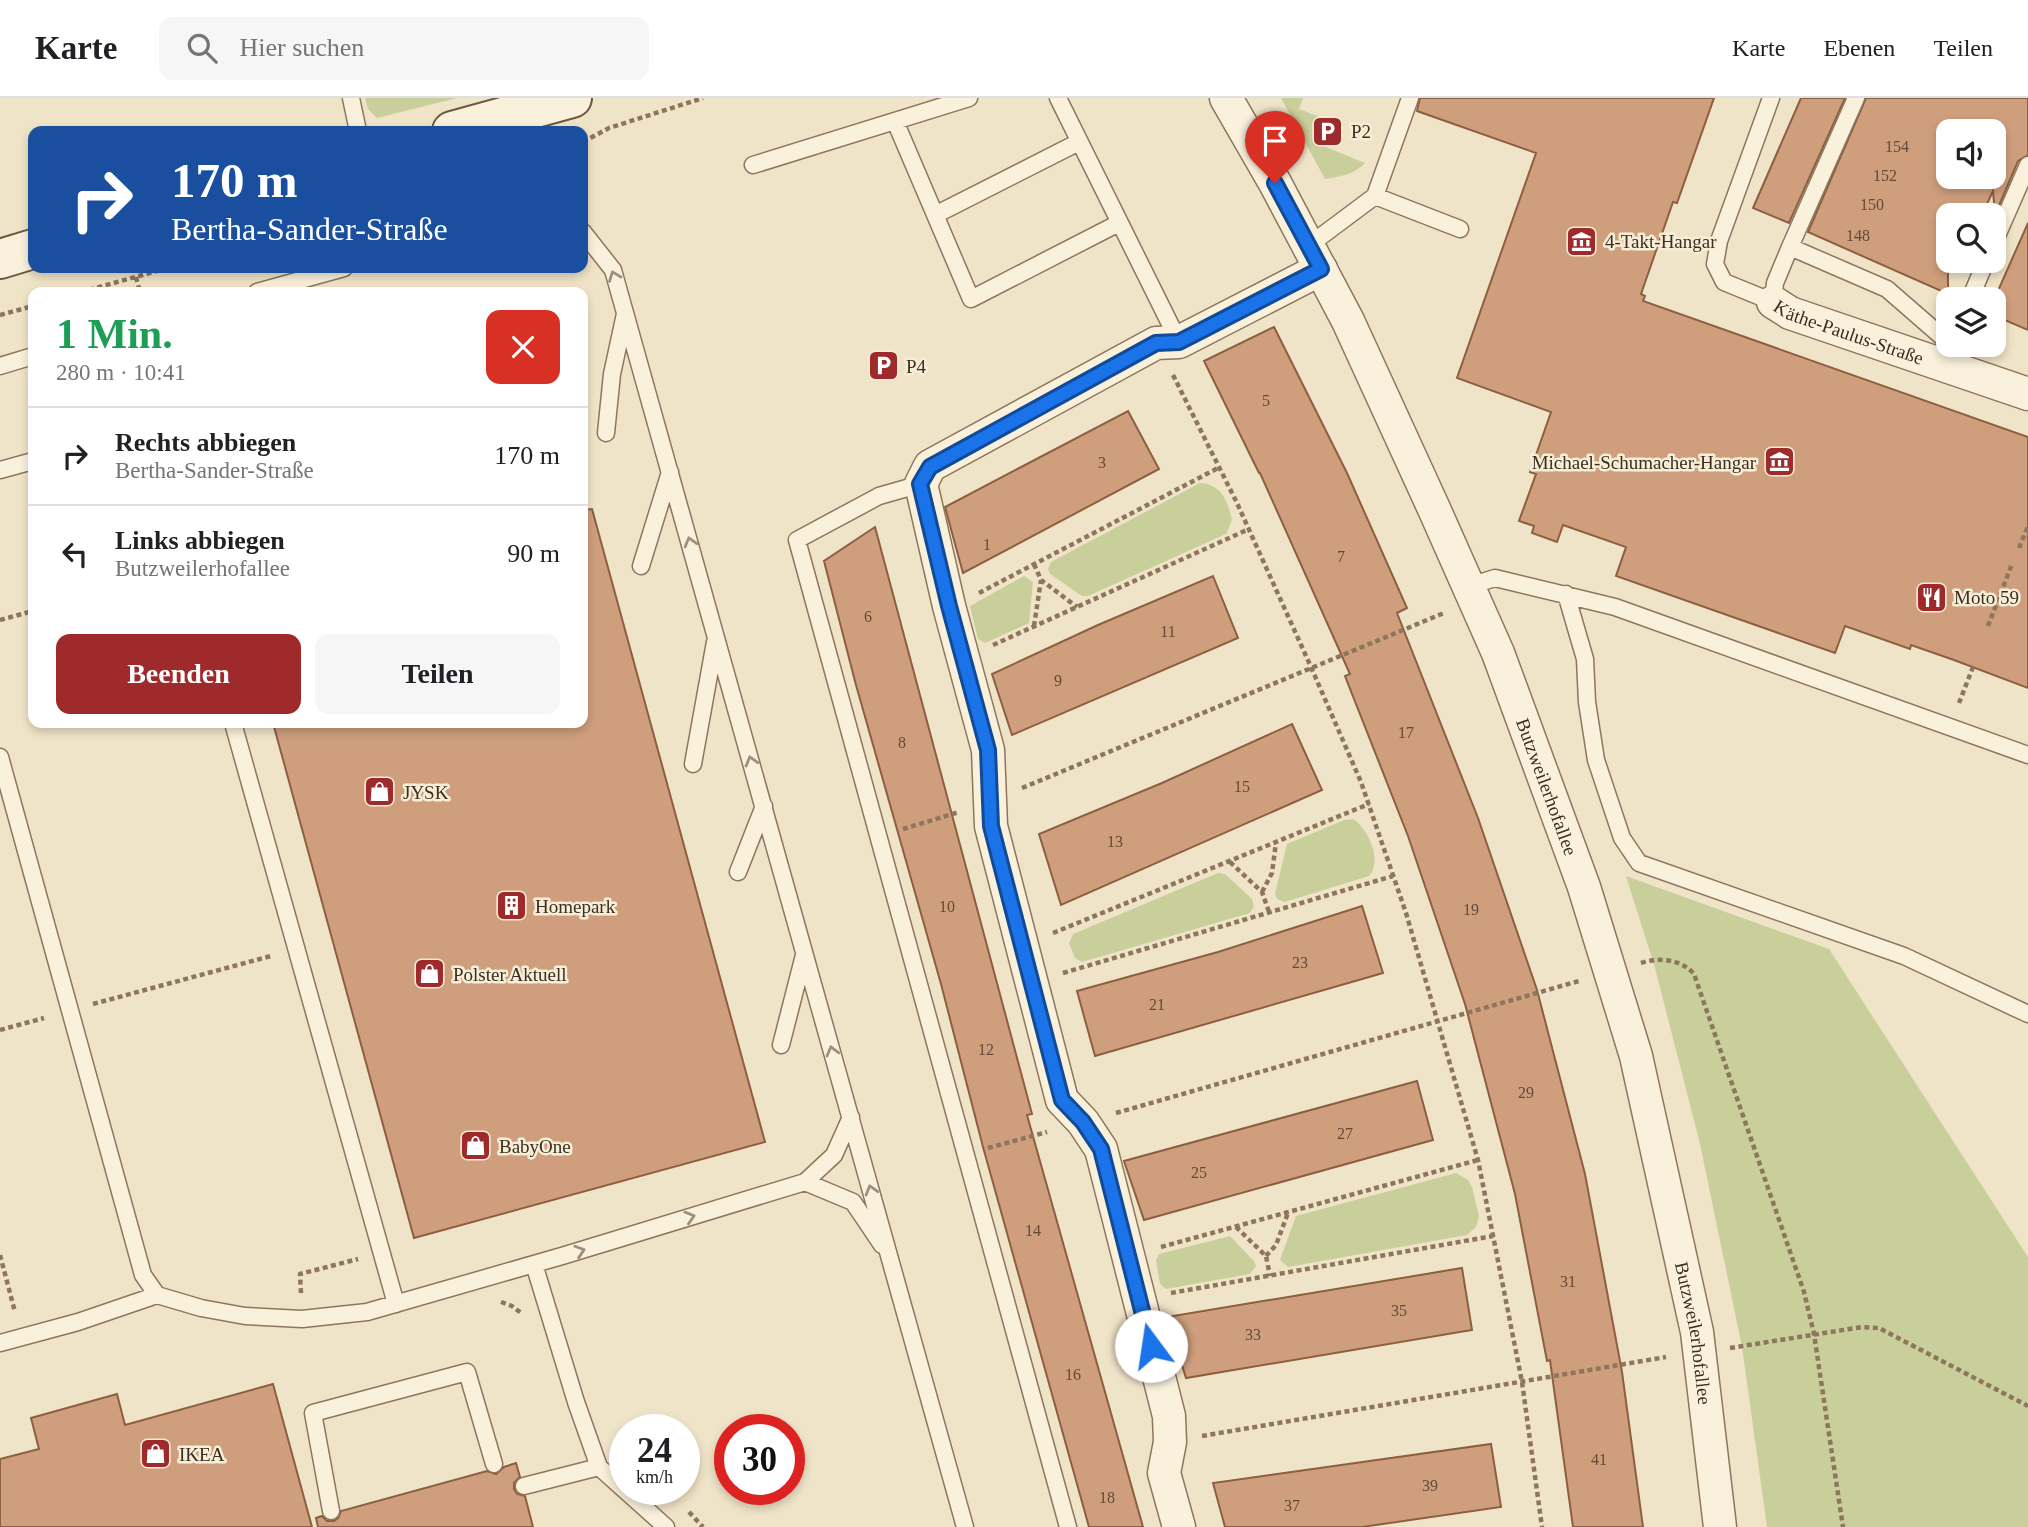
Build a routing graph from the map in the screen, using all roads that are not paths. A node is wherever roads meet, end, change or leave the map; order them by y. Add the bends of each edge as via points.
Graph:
1 (351, 98) edge
2 (572, 98) edge
3 (969, 98) edge
4 (1058, 98) edge
5 (1227, 98) edge
6 (1410, 98) edge
7 (1771, 98) edge
8 (1856, 98) edge
9 (895, 121) junction
10 (357, 126) edge
11 (470, 126) edge
12 (1079, 142) junction
13 (753, 165) dead end
14 (2028, 165) edge
15 (1375, 197) junction
16 (935, 215) junction
17 (2006, 215) edge
18 (1119, 223) junction
19 (1460, 229) dead end
20 (588, 238) edge
21 (1790, 247) junction
22 (28, 251) edge
23 (1315, 258) junction
24 (0, 259) edge
25 (326, 273) edge
26 (275, 287) edge
27 (1773, 302) junction
28 (625, 312) junction
29 (1936, 340) edge
30 (1168, 343) junction
31 (1936, 348) edge
32 (1959, 357) edge
33 (28, 358) edge
34 (0, 366) edge
35 (2028, 394) edge
36 (606, 433) dead end
37 (28, 462) edge
38 (0, 470) edge
39 (670, 472) junction
40 (920, 484) junction
41 (641, 566) dead end
42 (1471, 593) junction
43 (1566, 594) junction
44 (716, 636) junction
45 (234, 728) edge
46 (2028, 755) edge
47 (693, 764) dead end
48 (1, 765) edge
49 (764, 806) junction
50 (738, 872) dead end
51 (805, 953) junction
52 (2028, 1014) edge
53 (781, 1045) dead end
54 (851, 1117) junction
55 (806, 1182) junction
56 (889, 1255) junction
57 (534, 1264) junction
58 (157, 1295) junction
59 (396, 1304) junction
60 (0, 1343) edge
61 (494, 1464) dead end
62 (599, 1467) junction
63 (524, 1486) dead end
64 (331, 1511) dead end
65 (666, 1527) edge
66 (965, 1527) edge
67 (1068, 1527) edge
68 (1179, 1527) edge
69 (1720, 1527) edge

1 - 10 lane
2 - 11 street
3 - 9 lane
4 - 12 lane
5 - 23 street, Butzweilerhofallee
6 - 15 lane
7 - 27 lane via 1719,241 1715,264 1724,282
8 - 21 lane, Käthe-Paulus-Straße
9 - 13 lane
9 - 16 lane
12 - 16 lane
12 - 18 lane
14 - 17 lane
15 - 19 lane
15 - 23 lane
16 - 18 lane via 971,299
18 - 30 lane
28 -> 20 lane via 613,270
21 - 27 lane, Käthe-Paulus-Straße via 1774,283
21 - 29 lane, Käthe-Paulus-Straße via 1887,289
22 - 24 street
23 - 30 street
23 - 42 street, Butzweilerhofallee
25 - 26 lane
27 - 31 street, Käthe-Paulus-Straße via 1790,313
28 - 36 lane
28 - 39 lane
30 - 40 street via 930,467
32 - 35 street, Käthe-Paulus-Straße
33 - 34 lane
37 - 38 lane
39 - 41 lane
44 -> 39 lane
40 - 67 lane via 880,496 797,540
40 - 68 street via 988,750 991,826 1062,1100 1101,1149 1169,1416 1164,1473
42 - 43 lane via 1495,578
42 - 69 street, Butzweilerhofallee via 1525,723 1584,887 1636,1056 1697,1332
43 - 46 lane via 1615,607
43 - 52 lane via 1584,659 1596,761 1622,838 1639,863 1904,956
44 - 47 lane
49 -> 44 lane
45 - 59 lane
48 - 58 lane via 143,1275
49 - 50 lane
49 - 51 lane
51 - 53 lane
54 -> 51 lane
54 - 55 lane via 834,1155
56 -> 54 lane
55 - 56 lane via 853,1202
57 -> 55 lane
56 - 66 lane
57 - 59 lane
57 - 62 lane
58 - 59 lane via 234,1314 302,1319
58 - 60 lane
61 - 64 lane via 467,1372 313,1413
62 - 63 lane
62 - 65 lane

